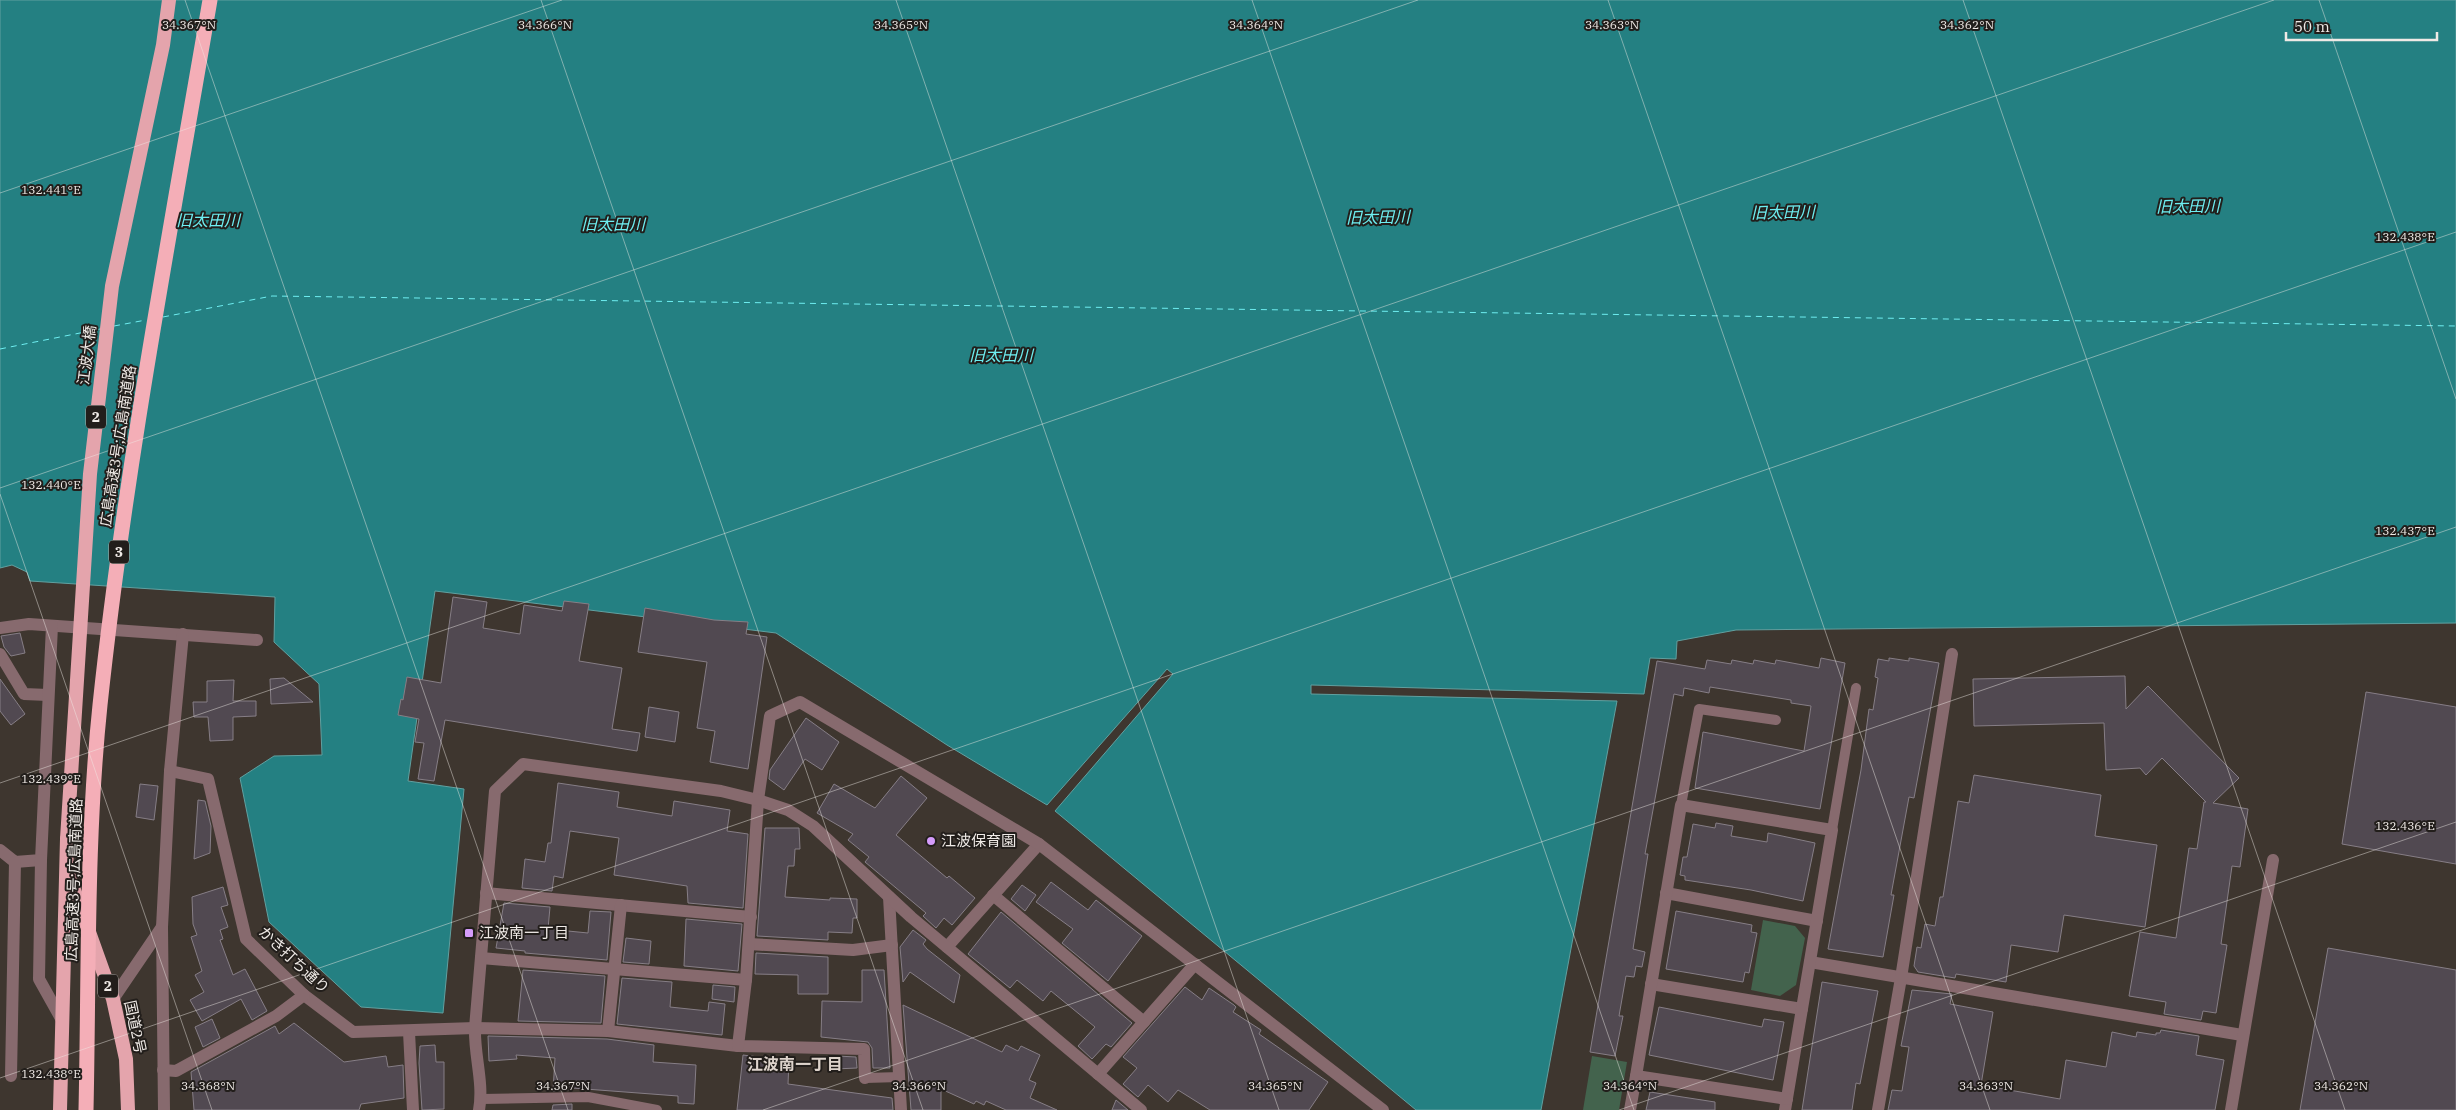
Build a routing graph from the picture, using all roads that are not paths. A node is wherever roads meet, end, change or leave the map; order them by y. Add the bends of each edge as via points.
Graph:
1 (169, 0) edge
2 (210, 0) edge
3 (52, 626) junction
4 (0, 628) edge
5 (183, 634) junction
6 (257, 640) dead end
7 (0, 654) edge
8 (1952, 654) dead end
9 (1856, 688) dead end
10 (48, 695) junction
11 (1776, 720) dead end
12 (170, 770) junction
13 (758, 800) junction
14 (1681, 805) junction
15 (1832, 830) junction
16 (67, 839) joint
17 (1038, 844) junction
18 (0, 850) edge
19 (41, 860) junction
20 (2273, 860) dead end
21 (15, 862) junction
22 (66, 868) junction
23 (486, 893) junction
24 (1666, 893) junction
25 (993, 895) junction
26 (889, 896) junction
27 (620, 906) junction
28 (751, 917) junction
29 (1817, 921) junction
30 (162, 926) junction
31 (749, 944) junction
32 (892, 945) junction
33 (947, 948) junction
34 (481, 958) junction
35 (1810, 962) junction
36 (1195, 964) junction
37 (614, 969) junction
38 (1902, 978) junction
39 (746, 980) junction
40 (1651, 984) junction
41 (304, 995) junction
42 (113, 999) junction
43 (1802, 1010) junction
44 (63, 1022) junction
45 (1144, 1022) junction
46 (475, 1028) junction
47 (608, 1031) junction
48 (409, 1032) junction
49 (2242, 1035) junction
50 (738, 1046) junction
51 (163, 1070) junction
52 (1098, 1074) junction
53 (11, 1076) dead end
54 (1636, 1076) junction
55 (900, 1077) junction
56 (865, 1078) joint
57 (480, 1104) edge
58 (1786, 1104) edge
59 (60, 1110) edge
60 (86, 1110) edge
61 (128, 1110) edge
62 (164, 1110) edge
63 (413, 1110) edge
64 (657, 1110) edge
65 (901, 1110) edge
66 (1141, 1110) edge
67 (1383, 1110) edge
68 (1630, 1110) edge
69 (1878, 1110) edge
70 (2231, 1110) edge

1 - 16 highway, 江波大橋 / 2, bridge via 112,286 90,474
2 - 60 highway, 広島高速3号;広島南道路 / 3, bridge via 118,558 100,708 91,847
3 - 4 street via 29,624
3 - 5 street
3 - 10 street
5 - 6 street
5 - 12 street
7 - 10 street via 24,694
8 - 38 street
9 - 15 lane
10 - 19 street
11 - 14 lane via 1699,709
12 - 30 street
12 - 41 street, かき打ち通り via 208,779 246,939
13 - 17 street via 770,716 800,702
13 - 23 street via 721,790 523,764 495,791
13 - 26 street via 788,810 812,826
13 - 28 street
14 - 15 street
14 - 24 street
15 - 29 street
16 - 22 highway, 国道2号 / 2
17 - 25 street
17 - 36 street
18 - 21 street
19 - 21 street
19 - 44 street via 39,979
20 - 49 street
21 - 53 street
22 - 42 highway, 国道2号 / 2
22 - 44 highway, 国道2号 / 2
23 - 27 street
23 - 34 street
24 - 29 street
24 - 40 street
25 - 33 street
25 - 45 street
26 - 32 street
26 - 33 street
27 - 28 street
27 - 37 street
28 - 31 street
29 - 35 street
30 - 42 street
30 - 51 street
31 - 32 street via 853,950
31 - 39 street
32 - 55 street
33 - 52 street
34 - 37 street
34 - 46 street
35 - 38 street
35 - 43 street
36 - 45 street
36 - 67 street
37 - 39 street
37 - 47 street
38 - 49 street
38 - 69 street
39 - 50 street
40 - 43 street
40 - 54 street
41 - 48 street, かき打ち通り via 353,1032
41 - 51 street via 276,1016 176,1071
42 - 61 highway, 国道2号 / 2 via 126,1059
43 - 58 street
44 - 59 highway, 国道2号 / 2
45 - 52 street
46 - 47 street, かき打ち通り
46 - 48 street, かき打ち通り
46 - 57 street
47 - 50 street, かき打ち通り
48 - 63 street
49 - 70 street
50 - 56 street, かき打ち通り via 864,1049
51 - 62 street
52 - 66 street
54 - 58 street
54 - 68 street
55 - 56 lane
55 - 65 street
57 - 64 lane via 588,1097

